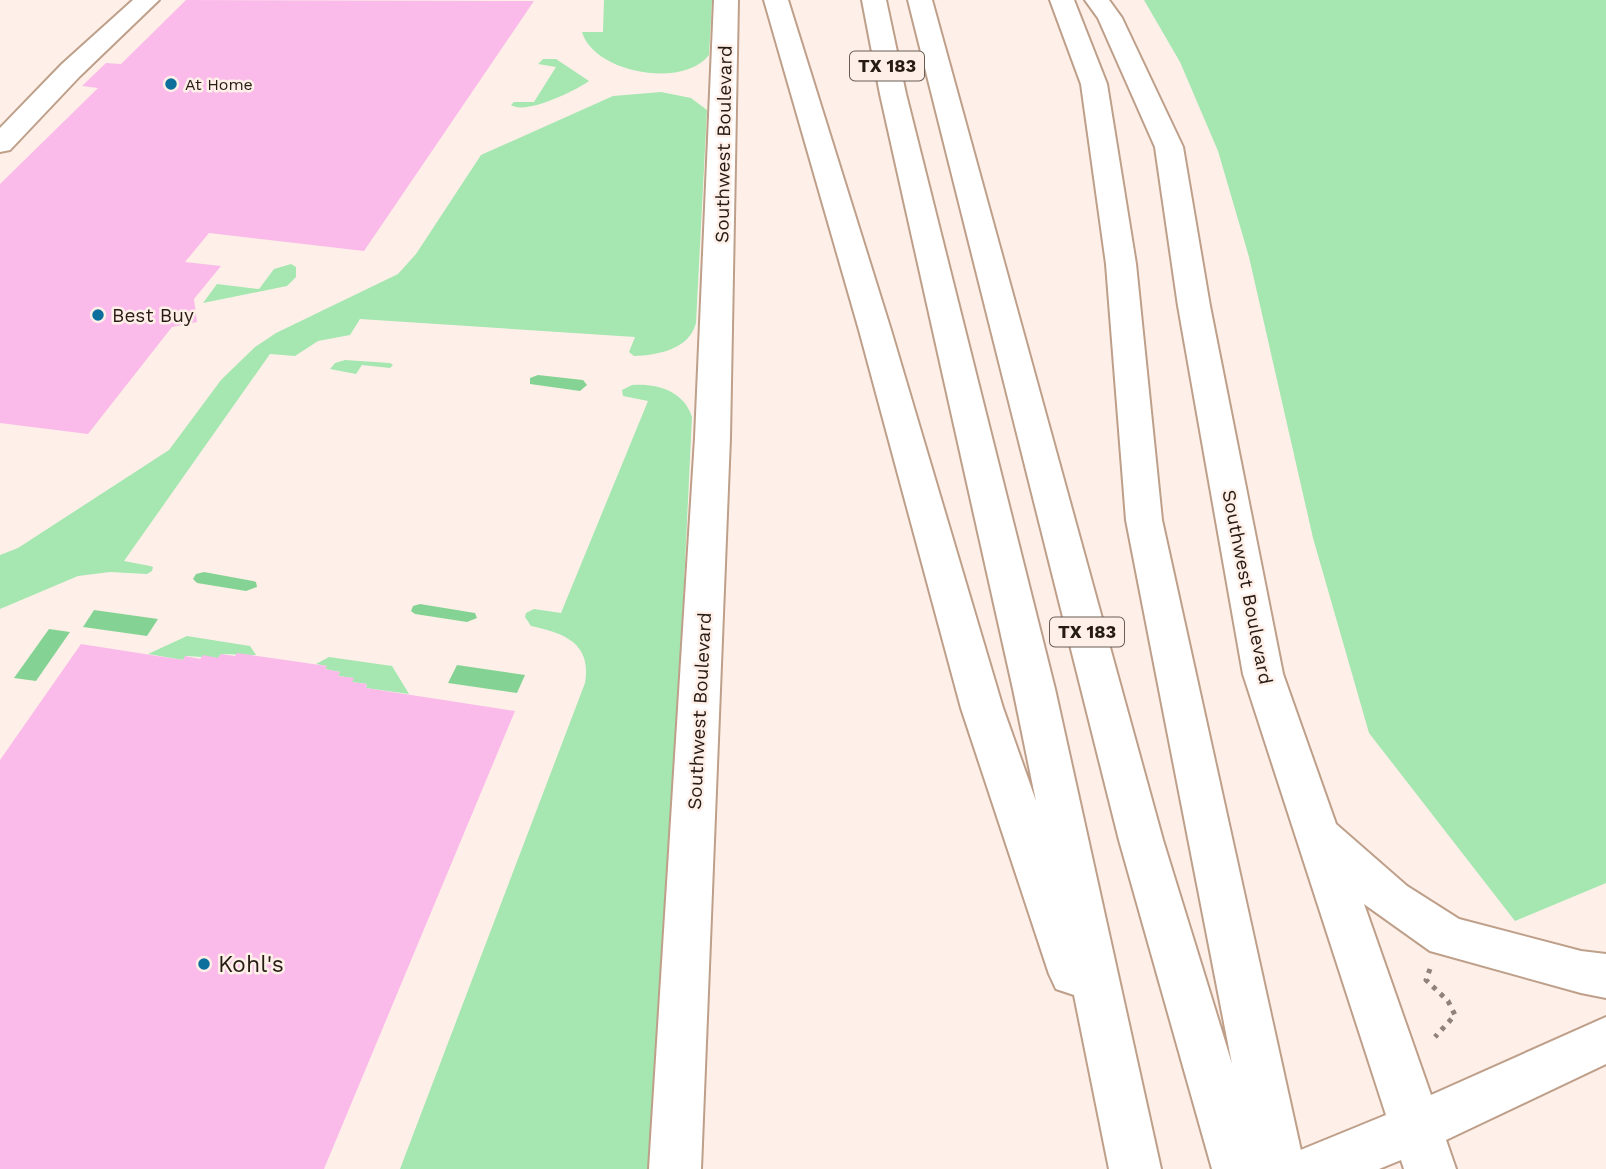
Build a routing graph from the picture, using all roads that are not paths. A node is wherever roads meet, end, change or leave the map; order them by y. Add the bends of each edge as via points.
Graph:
1 (148, 0) edge
2 (726, 0) edge
3 (775, 0) edge
4 (874, 0) edge
5 (920, 0) edge
6 (1062, 0) edge
7 (1097, 0) edge
8 (0, 144) edge
9 (1317, 835) junction
10 (1606, 976) edge
11 (1606, 1040) edge
12 (1423, 1148) edge
13 (1131, 1150) edge
14 (1308, 1168) edge
15 (675, 1169) edge
16 (1238, 1169) edge

1 - 8 main road via 71,70
2 - 15 main road, Southwest Boulevard via 716,369
3 - 13 main road via 982,708
4 - 13 main road, TX 183 via 1034,689
5 - 16 main road, TX 183 via 1142,840
6 - 14 main road via 1094,83 1121,264 1144,520
7 - 9 main road, Southwest Boulevard via 1169,147 1263,674
9 - 10 main road via 1391,900 1447,936
9 - 12 main road, Southwest Boulevard
11 - 12 main road
12 - 14 main road

